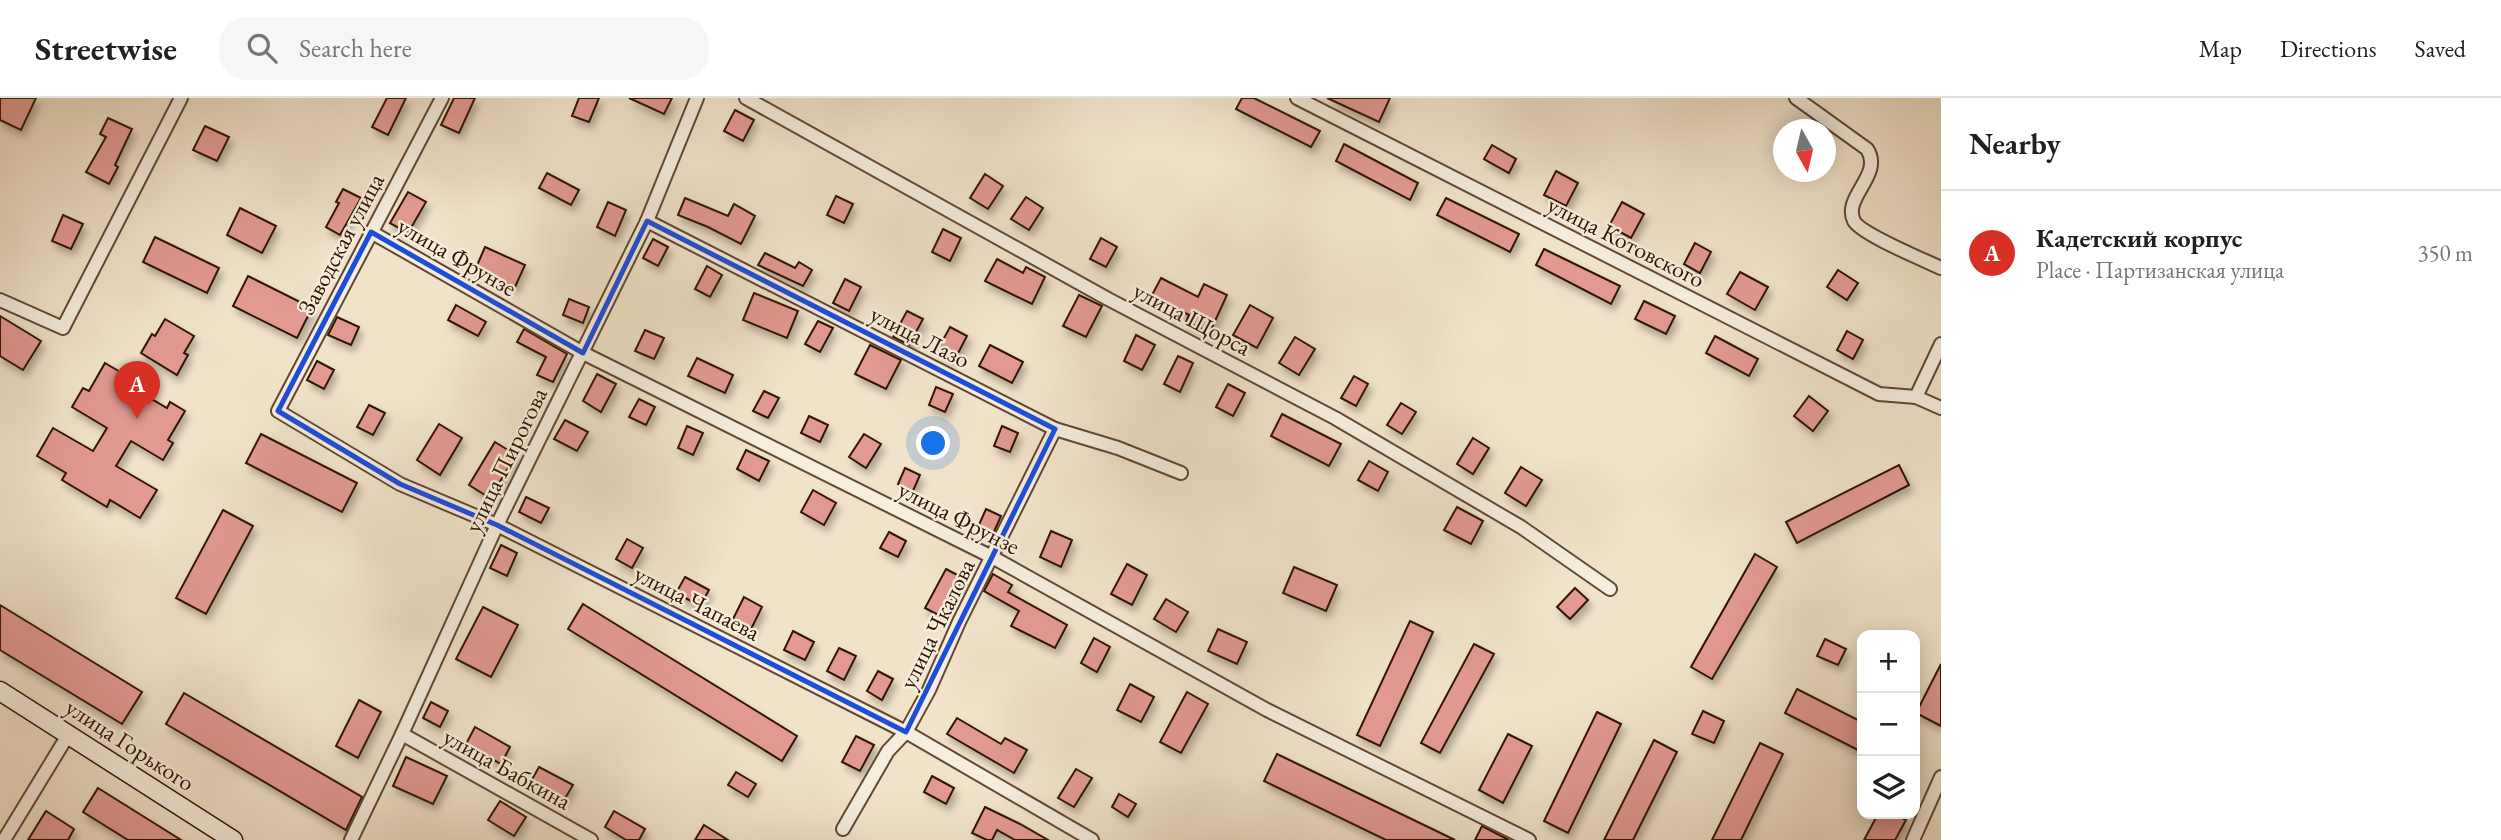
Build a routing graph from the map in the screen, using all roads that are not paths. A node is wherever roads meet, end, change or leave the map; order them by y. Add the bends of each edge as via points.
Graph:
1 (181, 98) edge
2 (442, 98) edge
3 (697, 98) edge
4 (746, 98) edge
5 (1297, 98) edge
6 (1796, 98) edge
7 (647, 221) junction
8 (371, 232) junction
9 (1941, 268) edge
10 (0, 300) edge
11 (1941, 344) edge
12 (583, 353) junction
13 (1916, 397) junction
14 (1941, 408) edge
15 (278, 411) joint
16 (1055, 429) junction
17 (1181, 473) dead end
18 (497, 525) junction
19 (992, 557) junction
20 (1610, 589) dead end
21 (0, 691) edge
22 (906, 732) junction
23 (402, 734) junction
24 (68, 735) junction
25 (1941, 776) edge
26 (843, 829) dead end
27 (4, 840) edge
28 (233, 840) edge
29 (351, 840) edge
30 (591, 840) edge
31 (1093, 840) edge
32 (1529, 840) edge
33 (1913, 840) edge

1 - 10 street via 63,328
2 - 8 street, Заводская улица
3 - 7 street, улица Пирогова
4 - 20 street, улица Щорса via 1108,299 1335,418 1521,527
5 - 13 street, улица Котовского via 1879,394
6 - 9 street via 1871,156 1872,165 1852,208 1854,221 1865,231
7 - 12 street, улица Пирогова
7 - 16 street, улица Лазо
8 - 12 street, улица Фрунзе
8 - 15 street, Заводская улица
11 - 13 street
12 - 18 street, улица Пирогова
12 - 19 street, улица Фрунзе
13 - 14 street, улица Котовского
15 - 18 street, улица Чапаева via 400,484
16 - 17 street, улица Лазо
16 - 19 street, улица Чкалова
18 - 22 street, улица Чапаева
18 - 23 street, улица Пирогова
19 - 22 street, улица Чкалова
19 - 32 street, улица Фрунзе via 1268,710
21 - 24 street, улица Горького
22 - 26 street, улица Чкалова via 888,751
22 - 31 street, улица Чапаева
23 - 29 street, улица Пирогова
23 - 30 street, улица Бабкина
24 - 27 street
24 - 28 street, улица Горького
25 - 33 street

